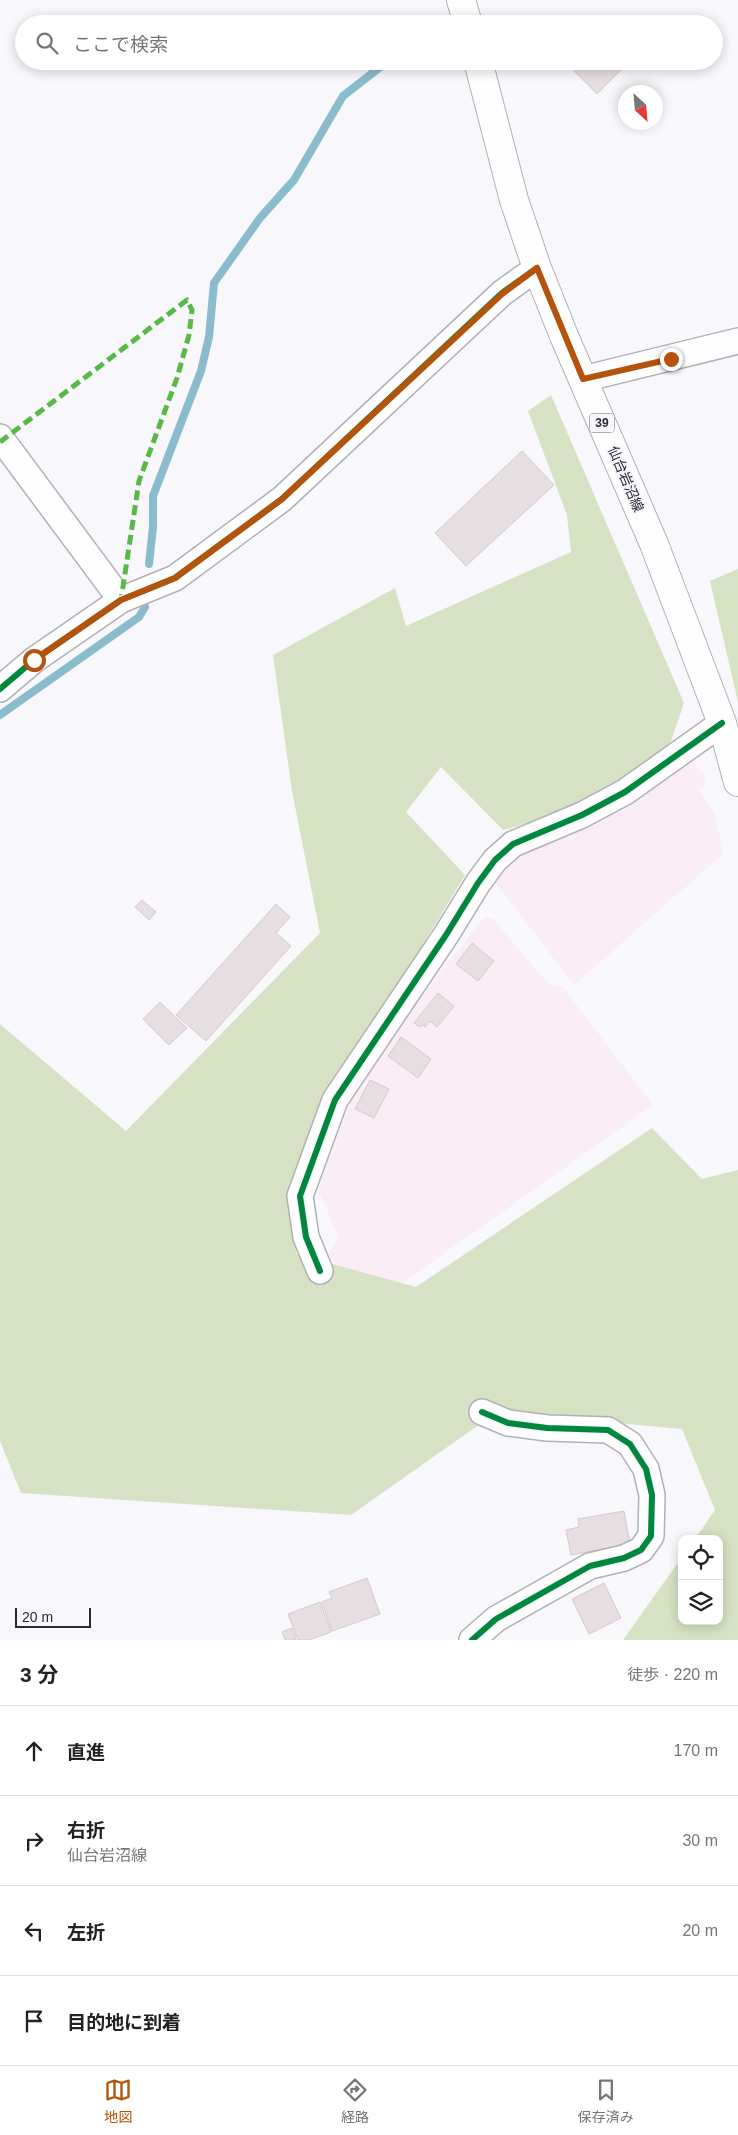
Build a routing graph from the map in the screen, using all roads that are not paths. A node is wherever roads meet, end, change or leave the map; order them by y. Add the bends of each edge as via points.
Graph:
1 (462, 0) edge
2 (466, 15) edge
3 (480, 70) edge
4 (537, 268) junction
5 (738, 341) edge
6 (583, 379) junction
7 (0, 437) edge
8 (121, 600) junction
9 (0, 689) edge
10 (722, 723) junction
11 (738, 782) edge
12 (320, 1270) dead end
13 (482, 1412) dead end
14 (472, 1640) edge

1 - 2 main road
3 - 4 main road, 仙台岩沼線 / 39 via 514,200
4 - 6 main road, 仙台岩沼線 / 39
4 - 8 street via 502,294 282,499 175,578
5 - 6 street
6 - 10 main road, 仙台岩沼線 / 39 via 654,544
7 - 8 street
8 - 9 street via 34,660
10 - 11 main road, 仙台岩沼線 / 39
10 - 12 street via 625,792 582,815 513,844 478,882 441,943 335,1100 300,1196 306,1237
13 - 14 street via 508,1423 608,1430 630,1444 646,1469 652,1495 651,1536 641,1550 624,1558 590,1566 496,1619

